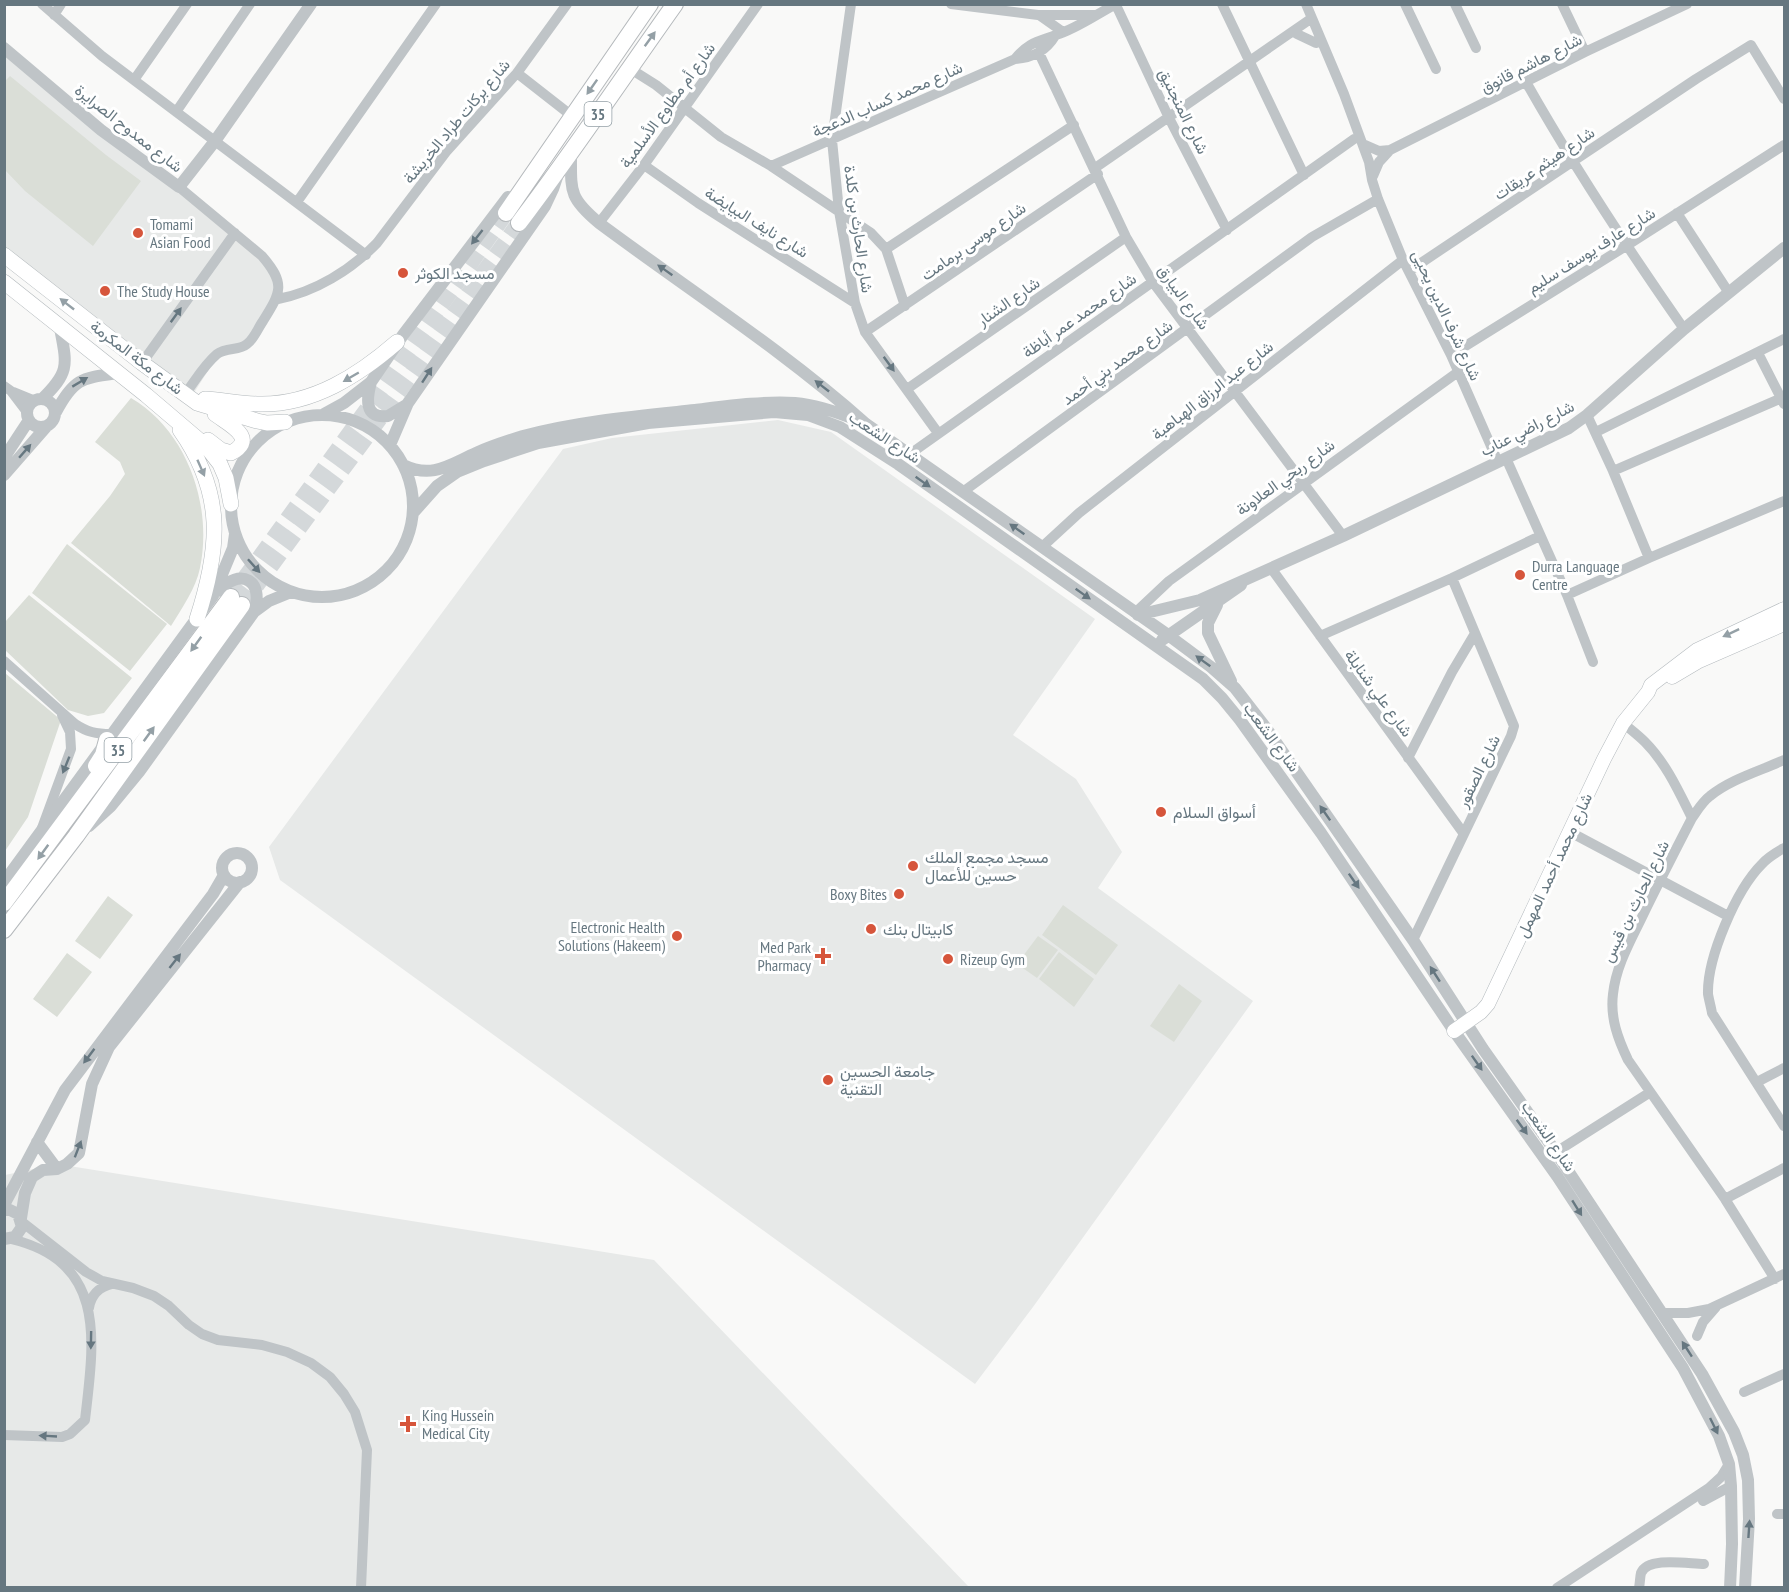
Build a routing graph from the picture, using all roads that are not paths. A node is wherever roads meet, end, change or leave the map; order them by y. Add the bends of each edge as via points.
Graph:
1 (42, 4) edge
2 (61, 4) edge
3 (187, 4) edge
4 (250, 4) edge
5 (311, 4) edge
6 (436, 4) edge
7 (567, 4) edge
8 (650, 4) edge
9 (675, 4) edge
10 (758, 4) edge
11 (851, 4) edge
12 (951, 4) edge
13 (1222, 4) edge
14 (1406, 4) edge
15 (1455, 4) edge
16 (1562, 4) edge
17 (1687, 4) edge
18 (1116, 5) edge
19 (1302, 6) edge
20 (54, 15) junction
21 (1038, 15) junction
22 (1095, 15) junction
23 (1311, 23) junction
24 (1296, 32) junction
25 (1058, 33) junction
26 (1316, 43) junction
27 (4, 48) edge
28 (1476, 48) dead end
29 (1585, 52) junction
30 (1039, 53) junction
31 (1015, 59) junction
32 (1249, 63) junction
33 (1436, 69) dead end
34 (634, 71) junction
35 (517, 73) junction
36 (134, 80) junction
37 (1526, 82) junction
38 (1785, 99) edge
39 (684, 108) junction
40 (176, 112) junction
41 (1349, 115) junction
42 (572, 116) junction
43 (1169, 118) junction
44 (1074, 125) junction
45 (832, 140) junction
46 (215, 141) junction
47 (1358, 141) junction
48 (1785, 145) edge
49 (1390, 150) junction
50 (571, 154) junction
51 (542, 161) junction
52 (1370, 161) junction
53 (1573, 161) junction
54 (644, 165) junction
55 (771, 166) junction
56 (1096, 171) junction
57 (558, 172) junction
58 (1304, 175) junction
59 (1372, 180) junction
60 (179, 188) junction
61 (1378, 199) junction
62 (297, 202) junction
63 (839, 211) junction
64 (1677, 213) junction
65 (599, 223) junction
66 (1227, 230) junction
67 (235, 232) junction
68 (1126, 237) junction
69 (1626, 246) junction
70 (1785, 248) edge
71 (886, 249) junction
72 (4, 255) edge
73 (366, 255) junction
74 (1403, 260) junction
75 (1409, 271) junction
76 (1152, 281) junction
77 (4, 282) edge
78 (1729, 293) junction
79 (278, 299) junction
80 (855, 303) junction
81 (905, 306) junction
82 (60, 328) junction
83 (1188, 329) junction
84 (1684, 329) junction
85 (865, 332) junction
86 (1785, 339) edge
87 (398, 342) junction
88 (1758, 353) junction
89 (1450, 355) junction
90 (142, 363) junction
91 (1458, 372) junction
92 (118, 373) junction
93 (371, 382) junction
94 (8, 389) edge
95 (907, 389) junction
96 (1235, 391) junction
97 (146, 395) junction
98 (191, 398) junction
99 (38, 400) junction
100 (1784, 400) edge
101 (408, 403) junction
102 (56, 412) junction
103 (316, 415) junction
104 (1587, 415) junction
105 (28, 416) junction
106 (172, 418) junction
107 (285, 422) junction
108 (866, 424) junction
109 (45, 427) junction
110 (1596, 432) junction
111 (938, 433) junction
112 (390, 445) junction
113 (910, 454) junction
114 (4, 458) edge
115 (1502, 460) junction
116 (403, 465) junction
117 (1613, 471) junction
118 (4, 476) edge
119 (1303, 483) junction
120 (964, 491) junction
121 (1785, 501) edge
122 (231, 504) junction
123 (413, 513) junction
124 (994, 514) junction
125 (984, 526) junction
126 (235, 533) junction
127 (1343, 536) junction
128 (1540, 536) junction
129 (1042, 547) junction
130 (1649, 558) junction
131 (1272, 568) junction
132 (1247, 579) junction
133 (1452, 579) junction
134 (291, 592) junction
135 (1567, 595) junction
136 (213, 596) junction
137 (1219, 602) junction
138 (242, 605) junction
139 (1785, 609) edge
140 (1137, 614) junction
141 (197, 619) junction
142 (1785, 624) edge
143 (1474, 635) junction
144 (1168, 636) junction
145 (1320, 636) junction
146 (1156, 644) junction
147 (4, 661) edge
148 (1593, 662) dead end
149 (1234, 688) junction
150 (1648, 692) junction
151 (58, 710) junction
152 (1623, 723) junction
153 (109, 737) junction
154 (1408, 758) junction
155 (1785, 760) edge
156 (1692, 818) junction
157 (49, 832) junction
158 (1570, 832) junction
159 (1464, 834) junction
160 (1785, 848) edge
161 (224, 875) junction
162 (1660, 881) junction
163 (4, 882) edge
164 (240, 882) junction
165 (4, 903) edge
166 (1728, 916) junction
167 (4, 930) edge
168 (1413, 940) junction
169 (1467, 1023) junction
170 (1454, 1031) junction
171 (1785, 1068) edge
172 (1757, 1082) junction
173 (1649, 1093) junction
174 (1785, 1126) edge
175 (38, 1142) junction
176 (1550, 1155) junction
177 (57, 1168) junction
178 (1785, 1168) edge
179 (1725, 1199) junction
180 (4, 1205) edge
181 (4, 1210) edge
182 (22, 1220) junction
183 (8, 1239) edge
184 (1780, 1276) edge
185 (112, 1284) junction
186 (1719, 1305) junction
187 (89, 1311) junction
188 (1663, 1313) junction
189 (1697, 1336) dead end
190 (1785, 1374) edge
191 (1744, 1392) dead end
192 (4, 1435) edge
193 (1729, 1464) junction
194 (1748, 1480) junction
195 (1731, 1486) junction
196 (1704, 1564) dead end
197 (361, 1587) edge
198 (1557, 1587) edge
199 (1569, 1587) edge
200 (1639, 1587) edge
201 (1730, 1587) edge
202 (1745, 1587) edge

1 - 20 street
2 - 20 street
3 - 36 street
4 - 40 street
5 - 46 street
6 - 62 street
7 - 35 street, شارع بركات طراد الخريشة
8 -> 42 highway, 35
34 -> 9 highway, 35
10 - 39 street, شارع أم مطاوع الأسلمية
11 - 45 street, شارع الحارث بن كلدة
12 - 21 street
13 - 32 street
14 - 33 street
15 - 28 street
16 - 29 street
17 - 29 street, شارع هاشم قانوق
18 - 22 street, شارع محمد كساب الدعجة
18 - 43 street, شارع المنجنيق
19 - 23 street, شارع شرف الدين يحيى
19 - 24 street
20 - 36 street
21 - 22 street
21 - 25 street
21 - 25 street via 1053,18
22 - 25 street, شارع محمد كساب الدعجة
23 - 24 street
23 - 26 street, شارع شرف الدين يحيى
23 - 41 street, شارع شرف الدين يحيى
24 - 26 street
24 - 32 street, شارع موسى برمامت
25 - 30 street, شارع محمد كساب الدعجة
25 - 31 street, شارع محمد كساب الدعجة via 1031,44
26 - 41 street, شارع شرف الدين يحيى
27 - 60 street, شارع ممدوح الصرايرة via 101,130
29 - 37 street, شارع هاشم قانوق
30 - 31 street, شارع محمد كساب الدعجة
30 - 44 street, شارع البيارق
31 - 45 street, شارع محمد كساب الدعجة
32 - 43 street, شارع موسى برمامت
32 - 58 street
34 - 39 street
34 - 50 highway, 35
35 - 42 street
35 - 73 street, شارع بركات طراد الخريشة via 447,152
36 - 40 street
37 - 49 street, شارع هاشم قانوق
37 - 53 street
38 - 53 street, شارع هيثم عريقات via 1751,45
39 - 54 street, شارع أم مطاوع الأسلمية
39 - 55 street via 721,137
40 - 46 street
41 - 47 street, شارع شرف الدين يحيى
42 - 51 highway, 35
43 - 56 street, شارع موسى برمامت
43 - 66 street, شارع المنجنيق
44 - 56 street, شارع البيارق
44 - 71 street
45 - 55 street, شارع محمد كساب الدعجة
45 - 63 street, شارع الحارث بن كلدة
46 - 60 street
46 - 62 street
47 - 49 street via 1379,151
47 - 52 street, شارع شرف الدين يحيى
47 - 58 street, شارع محمد عمر أباظة
48 - 64 street, شارع عارف يوسف سليم
49 - 52 street, شارع هاشم قانوق
50 - 57 highway, 35
50 - 65 street, شارع الشعب via 575,198
51 - 57 highway, 35 via 512,218
51 -> 87 street via 526,174
52 - 59 street, شارع شرف الدين يحيى
52 - 59 street, شارع هاشم قانوق
53 - 69 street
53 - 75 street, شارع هيثم عريقات
54 - 65 street, شارع أم مطاوع الأسلمية
54 - 80 street, شارع نايف البيايضة
55 - 63 street
56 - 68 street, شارع البيارق
56 - 81 street, شارع موسى برمامت
101 -> 57 street via 545,206
58 - 66 street, شارع محمد عمر أباظة
59 - 61 street, شارع شرف الدين يحيى
60 - 67 street, شارع ممدوح الصرايرة
61 - 74 street, شارع شرف الدين يحيى
61 - 83 street, شارع محمد بني أحمد via 1312,237
62 - 73 street
63 - 71 street via 871,233
63 - 80 street, شارع الحارث بن كلدة
64 - 69 street, شارع عارف يوسف سليم
64 - 78 street
108 -> 65 street, شارع الشعب via 818,383
66 - 76 street, شارع محمد عمر أباظة
67 - 79 street, شارع ممدوح الصرايرة via 270,266 279,287
90 -> 67 street
68 - 76 street, شارع البيارق
68 - 95 street, شارع الشنار
69 - 84 street
69 - 89 street, شارع عارف يوسف سليم
70 - 78 street, شارع راضي عناب
71 - 81 street
90 -> 72 main road, شارع مكة المكرمة
73 - 79 street, شارع بركات طراد الخريشة via 316,287
74 - 75 street, شارع شرف الدين يحيى
74 - 96 street, شارع عبد الرزاق الهباهبة
75 - 89 street, شارع شرف الدين يحيى
76 - 83 street, شارع البيارق
76 - 111 street, شارع محمد عمر أباظة
77 - 82 main road, شارع مكة المكرمة
78 - 84 street, شارع راضي عناب
79 - 98 street via 250,342 215,356
80 - 85 street, شارع الحارث بن كلدة
81 - 85 street, شارع موسى برمامت
82 - 92 main road, شارع مكة المكرمة
82 - 99 street via 65,370 60,381
83 - 96 street, شارع البيارق
83 - 120 street, شارع محمد بني أحمد
84 - 104 street, شارع راضي عناب
85 -> 95 street, شارع الحارث بن كلدة
86 - 88 street
87 - 93 street
87 -> 98 main road via 341,383 289,402 261,404
88 - 100 street
88 - 110 street
89 - 91 street, شارع شرف الدين يحيى
90 - 98 main road, شارع مكة المكرمة
91 - 115 street, شارع شرف الدين يحيى
91 - 119 street, شارع ربحي العلاونة
92 - 97 main road, شارع مكة المكرمة
102 -> 92 street via 63,398 80,381
93 - 101 street via 367,400 376,414 388,416
93 - 103 street via 327,414
94 - 99 street
94 - 105 street
95 - 111 street, شارع الحارث بن كلدة
96 - 119 street, شارع البيارق
96 - 129 street, شارع عبد الرزاق الهباهبة via 1079,513
97 - 98 main road via 221,450 231,453 237,449 243,440 237,429
97 - 106 main road, شارع مكة المكرمة
98 - 107 main road, شارع مكة المكرمة via 256,422
99 - 102 street via 51,403
99 - 105 street
100 - 117 street
101 - 112 street
102 - 109 street
103 - 107 street
103 - 112 street via 357,422
104 - 110 street
104 - 115 street, شارع راضي عناب via 1569,428
105 - 109 street via 36,427
105 - 114 street
106 - 122 main road, شارع مكة المكرمة via 215,455 226,478
106 -> 141 main road via 199,461 209,485 213,513 215,542
107 - 122 street via 270,430 246,455 232,486
108 - 113 street, شارع الشعب
108 - 116 street, شارع الشعب via 831,410 794,403 711,408 541,432 492,446 432,471
118 -> 109 street
110 - 117 street
111 - 113 street, شارع محمد عمر أباظة
112 - 116 street
113 - 120 street, شارع الشعب
115 - 127 street, شارع راضي عناب
115 - 128 street, شارع شرف الدين يحيى
116 - 123 street via 411,485
117 - 130 street
119 - 127 street, شارع البيارق
119 - 140 street, شارع ربحي العلاونة via 1169,580
120 - 124 street, شارع الشعب
121 - 130 street
122 - 126 street
123 -> 125 street, شارع الشعب via 428,494 457,472 538,443 648,423 774,412 808,415 840,427
123 - 134 street via 410,532 398,557 379,578 356,591 333,597
124 - 125 street via 984,516
129 -> 124 street, شارع الشعب
125 -> 146 street, شارع الشعب
126 -> 134 street via 256,569
126 - 136 street via 233,548
127 - 131 street, شارع راضي عناب
128 - 133 street
128 - 135 street, شارع شرف الدين يحيى
129 - 140 street, شارع الشعب
130 - 135 street
131 - 132 street, شارع راضي عناب
131 - 145 street, شارع علي شنابلة
132 - 137 street, شارع راضي عناب
132 - 140 street, شارع راضي عناب via 1186,605
133 - 143 street, شارع الصقور
133 - 145 street
134 - 138 street via 269,601
135 - 148 street, شارع شرف الدين يحيى
136 - 138 street via 229,581 242,578 257,592
136 - 141 street
137 - 144 street, شارع راضي عناب
137 - 149 street via 1208,623 1208,633
138 -> 157 highway, 35
167 -> 138 highway, 35
139 -> 150 main road, شارع محمد أحمد المهمل via 1697,650 1654,681
140 - 144 street, شارع الشعب
141 - 153 street
142 - 150 main road, شارع محمد أحمد المهمل via 1699,661
143 - 154 street
143 - 159 street, شارع الصقور via 1514,726
144 - 146 street, شارع راضي عناب
149 -> 144 street, شارع الشعب
145 - 154 street, شارع علي شنابلة
146 -> 170 street, شارع الشعب via 1203,680 1240,720 1322,833
147 - 151 street
168 -> 149 street, شارع الشعب
150 - 152 main road, شارع محمد أحمد المهمل
151 - 153 street via 86,731
151 -> 157 street via 70,732 71,749
152 - 156 street via 1655,754
152 - 158 main road, شارع محمد أحمد المهمل
153 - 157 highway via 103,755
154 - 159 street, شارع علي شنابلة
155 - 156 street, شارع الحارث بن قيس via 1728,784 1709,796
156 - 162 street, شارع الحارث بن قيس
157 - 163 street
157 -> 165 highway, 35
158 - 162 street
158 - 169 main road, شارع محمد أحمد المهمل via 1488,1004
159 - 168 street, شارع الصقور
160 - 166 street via 1763,863
161 - 164 street
161 - 164 street via 222,866 226,858 243,855 252,870
161 -> 175 street via 77,1072
162 - 166 street
162 - 173 street, شارع الحارث بن قيس via 1625,952 1612,996 1618,1040
177 -> 164 street via 72,1161 81,1147 92,1084 109,1047
166 - 172 street via 1711,968 1708,995 1712,1013
169 -> 168 street, شارع الشعب
169 - 170 main road, شارع محمد أحمد المهمل
169 - 176 street, شارع الشعب
170 -> 176 street, شارع الشعب
171 - 172 street
172 - 174 street
173 - 176 street
173 - 179 street, شارع الحارث بن قيس
175 - 177 street
175 - 180 street
176 - 188 street, شارع الشعب
176 -> 193 street, شارع الشعب via 1683,1368 1719,1436
177 - 182 street via 43,1170 32,1178 25,1193
178 - 179 street
179 - 184 street, شارع الحارث بن قيس
181 - 182 street via 14,1211
182 - 183 street via 19,1235
182 - 185 street via 86,1272
183 - 187 street via 46,1251 63,1263 81,1288
184 - 186 street
185 - 187 street via 95,1293
185 - 197 street via 154,1296 209,1337 262,1345 300,1357 321,1369 337,1385 355,1412 367,1450
186 - 188 street via 1699,1312
186 - 189 street via 1703,1322
187 -> 192 street via 91,1347 85,1420 62,1437
194 -> 188 street, شارع الشعب via 1743,1455 1720,1405
190 - 191 street
193 - 195 street, شارع الشعب
193 - 198 street via 1709,1488
194 - 195 street
202 -> 194 street, شارع الشعب
195 - 199 street
195 - 201 street, شارع الشعب
196 - 200 street via 1655,1562 1641,1573

